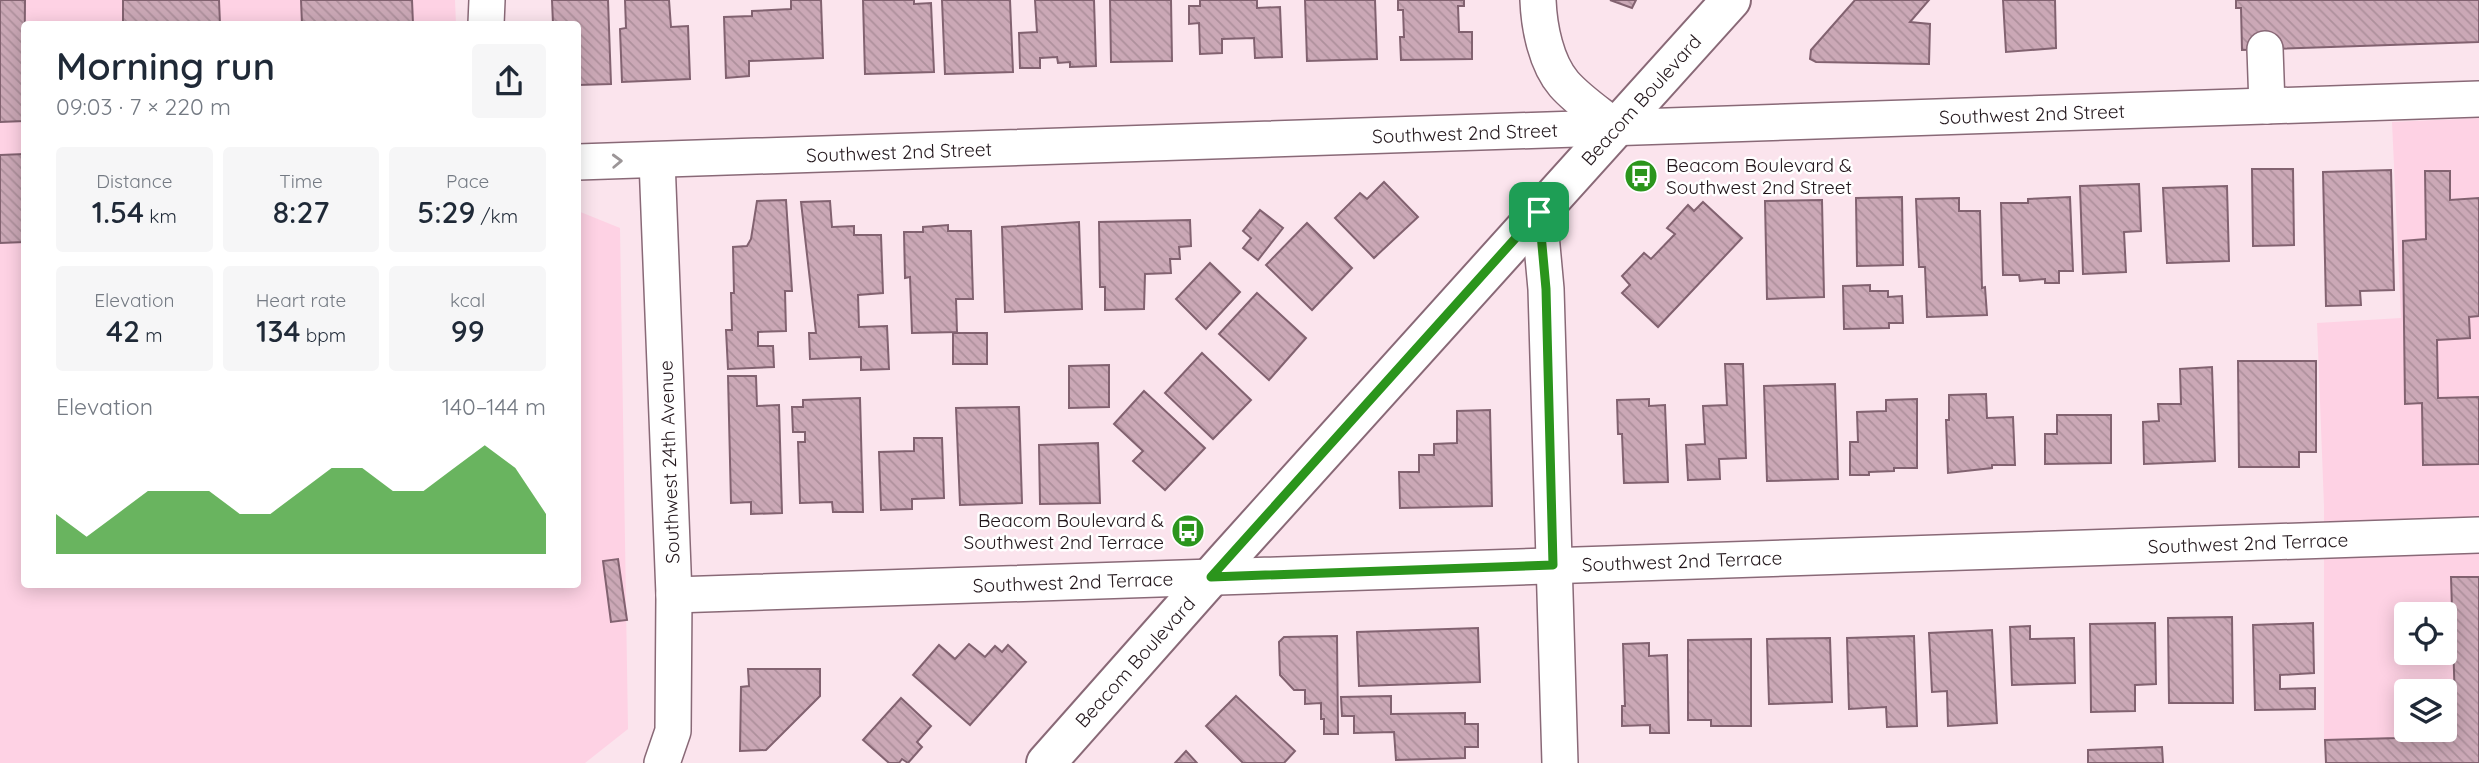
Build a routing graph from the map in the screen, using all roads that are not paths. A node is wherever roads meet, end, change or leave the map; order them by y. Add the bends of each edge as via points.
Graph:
1 (487, 0) edge
2 (1538, 0) edge
3 (1731, 0) edge
4 (486, 21) edge
5 (2265, 49) dead end
6 (2479, 99) edge
7 (2267, 106) junction
8 (1615, 127) junction
9 (657, 160) junction
10 (581, 162) edge
11 (1539, 212) junction
12 (2479, 535) edge
13 (1553, 565) junction
14 (1211, 577) junction
15 (674, 595) junction
16 (662, 763) edge
17 (1046, 763) edge
18 (1560, 763) edge

1 - 4 street
2 - 8 street via 1547,54 1563,83
3 - 8 main road, Beacom Boulevard
5 - 7 street
6 - 7 street, Southwest 2nd Street
7 - 8 street, Southwest 2nd Street
8 - 9 street, Southwest 2nd Street
8 - 11 main road, Beacom Boulevard
10 -> 9 street, Southwest 2nd Street
9 - 15 street, Southwest 24th Avenue
11 - 13 street via 1546,289
11 - 14 main road, Beacom Boulevard
12 - 13 street, Southwest 2nd Terrace
13 - 14 street, Southwest 2nd Terrace
13 - 18 street
14 - 15 street, Southwest 2nd Terrace
14 - 17 main road, Beacom Boulevard
15 - 16 street, Southwest 24th Avenue via 673,731

